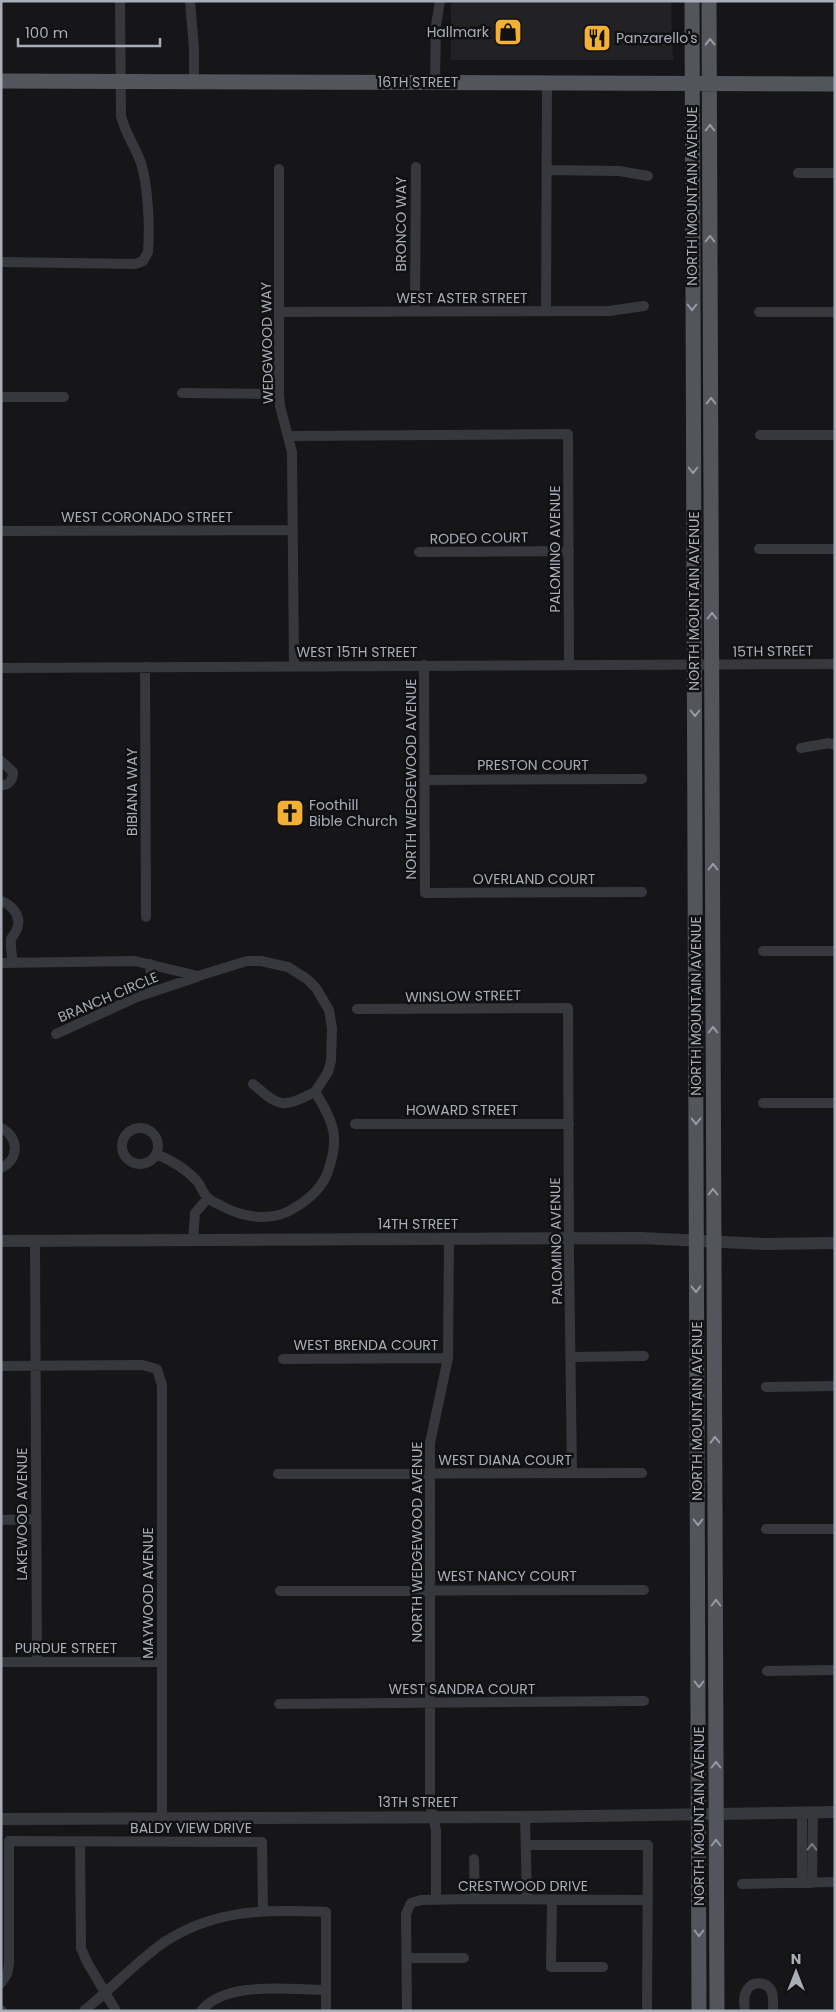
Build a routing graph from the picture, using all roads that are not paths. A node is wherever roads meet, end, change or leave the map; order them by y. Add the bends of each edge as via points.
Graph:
1 (120, 1) edge
2 (190, 1) edge
3 (440, 1) edge
4 (692, 1) edge
5 (709, 1) edge
6 (1, 81) edge
7 (194, 81) junction
8 (120, 82) junction
9 (435, 82) junction
10 (547, 83) junction
11 (692, 84) junction
12 (710, 84) junction
13 (835, 84) edge
14 (416, 166) dead end
15 (279, 169) dead end
16 (547, 170) junction
17 (798, 173) dead end
18 (835, 173) edge
19 (648, 176) dead end
20 (1, 262) edge
21 (644, 306) dead end
22 (546, 311) junction
23 (279, 312) junction
24 (415, 312) junction
25 (759, 312) dead end
26 (835, 312) edge
27 (182, 393) dead end
28 (279, 394) junction
29 (1, 397) edge
30 (64, 397) dead end
31 (760, 435) dead end
32 (835, 435) edge
33 (289, 436) junction
34 (293, 530) junction
35 (1, 531) edge
36 (759, 549) dead end
37 (835, 549) edge
38 (570, 550) junction
39 (419, 552) dead end
40 (569, 664) junction
41 (835, 664) edge
42 (424, 665) junction
43 (695, 665) junction
44 (712, 665) junction
45 (145, 666) junction
46 (294, 666) junction
47 (1, 668) edge
48 (835, 745) edge
49 (801, 748) dead end
50 (1, 761) edge
51 (642, 779) dead end
52 (424, 780) junction
53 (1, 785) edge
54 (425, 892) joint
55 (642, 892) dead end
56 (1, 901) edge
57 (146, 917) dead end
58 (763, 951) dead end
59 (835, 951) edge
60 (1, 963) edge
61 (13, 963) junction
62 (150, 964) junction
63 (198, 976) junction
64 (152, 992) junction
65 (568, 1008) joint
66 (357, 1009) dead end
67 (56, 1034) dead end
68 (253, 1084) dead end
69 (315, 1092) junction
70 (763, 1103) dead end
71 (835, 1103) edge
72 (355, 1124) dead end
73 (569, 1124) junction
74 (1, 1128) edge
75 (156, 1154) dead end
76 (1, 1168) edge
77 (208, 1198) junction
78 (450, 1238) junction
79 (569, 1239) junction
80 (696, 1240) junction
81 (1, 1241) edge
82 (35, 1241) junction
83 (193, 1241) junction
84 (713, 1241) junction
85 (835, 1243) edge
86 (644, 1356) dead end
87 (571, 1357) junction
88 (448, 1358) junction
89 (284, 1359) dead end
90 (1, 1366) edge
91 (35, 1366) junction
92 (835, 1386) edge
93 (766, 1387) dead end
94 (430, 1473) junction
95 (572, 1473) junction
96 (642, 1473) dead end
97 (278, 1474) dead end
98 (1, 1520) edge
99 (36, 1520) junction
100 (766, 1529) dead end
101 (835, 1529) edge
102 (429, 1590) junction
103 (644, 1590) dead end
104 (280, 1591) dead end
105 (1, 1662) edge
106 (37, 1662) junction
107 (162, 1662) junction
108 (835, 1670) edge
109 (766, 1671) dead end
110 (644, 1701) dead end
111 (430, 1703) junction
112 (279, 1704) dead end
113 (808, 1812) junction
114 (835, 1812) edge
115 (716, 1814) junction
116 (699, 1815) junction
117 (434, 1816) junction
118 (525, 1817) junction
119 (162, 1818) junction
120 (1, 1819) edge
121 (80, 1842) junction
122 (526, 1845) junction
123 (474, 1859) dead end
124 (835, 1882) edge
125 (807, 1883) junction
126 (742, 1884) dead end
127 (475, 1899) junction
128 (527, 1899) junction
129 (436, 1900) junction
130 (552, 1900) junction
131 (646, 1900) junction
132 (263, 1911) junction
133 (407, 1958) junction
134 (464, 1958) dead end
135 (603, 1967) dead end
136 (1, 1983) edge
137 (326, 1990) junction
138 (105, 1994) junction
139 (84, 2011) edge
140 (116, 2011) edge
141 (202, 2011) edge
142 (326, 2011) edge
143 (407, 2011) edge
144 (647, 2011) edge
145 (699, 2011) edge
146 (717, 2011) edge
147 (744, 2011) edge
148 (773, 2011) edge

1 - 8 street
2 - 7 street
3 - 9 street via 436,25
4 - 11 main road, NORTH MOUNTAIN AVENUE
12 -> 5 main road, NORTH MOUNTAIN AVENUE
6 - 8 main road, 16TH STREET
7 - 8 main road, 16TH STREET
7 - 9 main road, 16TH STREET
8 - 20 street via 124,130 144,174 149,240 143,260 135,264
9 - 10 main road, 16TH STREET
10 - 11 main road, 16TH STREET
10 - 16 street
11 - 12 main road, 16TH STREET
11 -> 43 main road, NORTH MOUNTAIN AVENUE
12 - 13 main road, 16TH STREET
44 -> 12 main road, NORTH MOUNTAIN AVENUE
14 - 24 street, BRONCO WAY
15 - 23 street, WEDGWOOD WAY
16 - 19 street via 619,171
16 - 22 street
17 - 18 street
21 - 22 street, WEST ASTER STREET via 610,311
22 - 24 street, WEST ASTER STREET
23 - 24 street, WEST ASTER STREET
23 - 28 street, WEDGWOOD WAY
25 - 26 street
27 - 28 street
28 - 33 street, WEDGWOOD WAY
29 - 30 street
31 - 32 street
33 - 34 street, WEDGWOOD WAY
33 - 38 street, PALOMINO AVENUE via 568,434
34 - 35 street, WEST CORONADO STREET
34 - 46 street, WEDGWOOD WAY
36 - 37 street
38 - 39 street, RODEO COURT
38 - 40 street, PALOMINO AVENUE
40 - 42 street, WEST 15TH STREET
40 - 43 street, WEST 15TH STREET
41 - 44 street, 15TH STREET
42 - 46 street, WEST 15TH STREET
42 - 52 street, NORTH WEDGEWOOD AVENUE
43 - 44 street, WEST 15TH STREET
43 -> 80 main road, NORTH MOUNTAIN AVENUE
84 -> 44 main road, NORTH MOUNTAIN AVENUE
45 - 46 street, WEST 15TH STREET
45 - 47 street, WEST 15TH STREET
45 - 57 street, BIBIANA WAY
48 - 49 street via 829,743
50 - 53 street via 13,772 9,783
51 - 52 street, PRESTON COURT
52 - 54 street, NORTH WEDGEWOOD AVENUE
54 - 55 street, OVERLAND COURT
56 - 61 street via 8,904 18,917 18,927 11,940
58 - 59 street
60 - 61 street
61 - 62 street via 136,961
62 - 63 street
62 - 64 street
63 - 64 street, BRANCH CIRCLE
63 - 69 street, BRANCH CIRCLE via 261,960 288,967 316,988 328,1010 332,1028 331,1061
64 - 67 street, BRANCH CIRCLE
65 - 66 street, WINSLOW STREET
65 - 73 street, PALOMINO AVENUE
68 - 69 street via 272,1101 282,1104
69 - 77 street via 332,1123 334,1156 325,1180 310,1198 278,1215 252,1217 232,1212
70 - 71 street
72 - 73 street, HOWARD STREET
73 - 79 street, PALOMINO AVENUE
74 - 76 street via 9,1132 16,1148 10,1163
75 - 77 street via 198,1182
77 - 83 street via 195,1213
78 - 79 street, 14TH STREET
78 - 83 street, 14TH STREET
78 - 88 street, NORTH WEDGEWOOD AVENUE
79 - 80 street, 14TH STREET
79 - 87 street, PALOMINO AVENUE
80 - 84 street, 14TH STREET
80 -> 116 main road, NORTH MOUNTAIN AVENUE
81 - 82 street, 14TH STREET
82 - 83 street, 14TH STREET
82 - 91 street, LAKEWOOD AVENUE
84 - 85 street, 14TH STREET
115 -> 84 main road, NORTH MOUNTAIN AVENUE
86 - 87 street
87 - 95 street, PALOMINO AVENUE
88 - 89 street, WEST BRENDA COURT
88 - 94 street, NORTH WEDGEWOOD AVENUE via 430,1444
90 - 91 street
91 - 99 street, LAKEWOOD AVENUE
91 - 107 street, MAYWOOD AVENUE via 142,1365 157,1369 162,1385
92 - 93 street
94 - 95 street, WEST DIANA COURT
94 - 97 street, WEST DIANA COURT
94 - 102 street, NORTH WEDGEWOOD AVENUE
95 - 96 street, WEST DIANA COURT
98 - 99 street
99 - 106 street, LAKEWOOD AVENUE
100 - 101 street
102 - 103 street, WEST NANCY COURT
102 - 104 street, WEST NANCY COURT
102 - 111 street, NORTH WEDGEWOOD AVENUE
105 - 106 street, PURDUE STREET
106 - 107 street, PURDUE STREET
107 - 119 street, MAYWOOD AVENUE
108 - 109 street
110 - 111 street, WEST SANDRA COURT
111 - 112 street, WEST SANDRA COURT
111 - 117 street, NORTH WEDGEWOOD AVENUE via 430,1803
113 - 114 street, 13TH STREET
113 - 115 street, 13TH STREET
113 - 125 street
115 - 116 street, 13TH STREET
146 -> 115 main road, NORTH MOUNTAIN AVENUE
116 - 118 street, 13TH STREET
116 -> 145 main road, NORTH MOUNTAIN AVENUE
117 - 118 street, 13TH STREET
117 - 119 street, 13TH STREET
117 - 129 street, NORTH WEDGEWOOD AVENUE
118 - 122 street
119 - 120 street, 13TH STREET
121 - 132 street, BALDY VIEW DRIVE via 262,1842
121 - 136 street via 9,1841 9,1964
121 - 138 street via 81,1948
122 - 128 street
122 - 131 street via 648,1845
123 - 127 street
124 - 125 street
125 - 126 street
127 - 128 street, CRESTWOOD DRIVE
127 - 129 street, CRESTWOOD DRIVE
128 - 130 street, CRESTWOOD DRIVE
129 - 133 street, CRESTWOOD DRIVE via 411,1903 406,1914
130 - 131 street, CRESTWOOD DRIVE
130 - 135 street via 552,1967
131 - 144 street
132 - 137 street via 326,1912
132 - 138 street via 232,1914 180,1933 147,1956
133 - 134 street
133 - 143 street
137 - 141 street via 246,1989 221,1996
137 - 142 street
138 - 139 street
138 - 140 street
147 - 148 street via 746,1992 757,1984 770,1988

